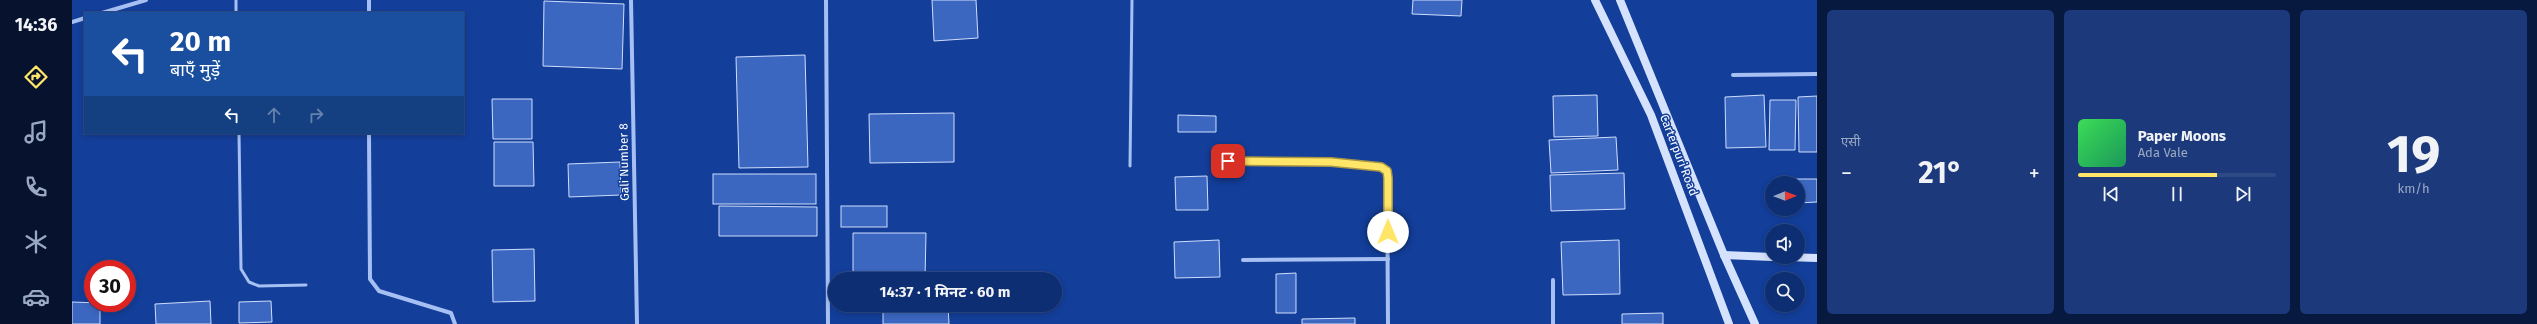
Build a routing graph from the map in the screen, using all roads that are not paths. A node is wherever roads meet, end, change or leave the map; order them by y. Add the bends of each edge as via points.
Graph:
1 (146, 0) edge
2 (236, 0) edge
3 (369, 0) edge
4 (632, 0) edge
5 (826, 0) edge
6 (1132, 0) edge
7 (1594, 0) edge
8 (1620, 0) edge
9 (105, 12) edge
10 (236, 12) edge
11 (369, 12) edge
12 (84, 18) edge
13 (72, 22) edge
14 (1817, 74) edge
15 (1733, 75) dead end
16 (238, 134) edge
17 (369, 134) edge
18 (1228, 161) dead end
19 (1130, 166) dead end
20 (1724, 255) junction
21 (1765, 256) edge
22 (1805, 258) edge
23 (1817, 258) edge
24 (1388, 259) junction
25 (1243, 260) dead end
26 (1553, 280) dead end
27 (306, 285) dead end
28 (455, 324) edge
29 (637, 324) edge
30 (828, 324) edge
31 (1388, 324) edge
32 (1553, 324) edge
33 (1730, 324) edge
34 (1755, 324) edge

1 - 9 street
2 - 10 lane
3 - 11 street
4 - 29 street, Gali Number 8
5 - 30 street
6 - 19 lane
7 - 33 main road, Carterpuri Road via 1652,115
8 - 20 main road, Carterpuri Road
12 - 13 street
14 - 15 street
16 - 27 lane via 241,269 249,282 259,286
17 - 28 street via 370,279 379,291 451,313
18 - 24 street via 1331,162 1381,167 1387,171 1388,178
20 - 21 main road
20 - 34 main road, Carterpuri Road
22 - 23 main road
24 - 25 street
24 - 31 street
26 - 32 street

